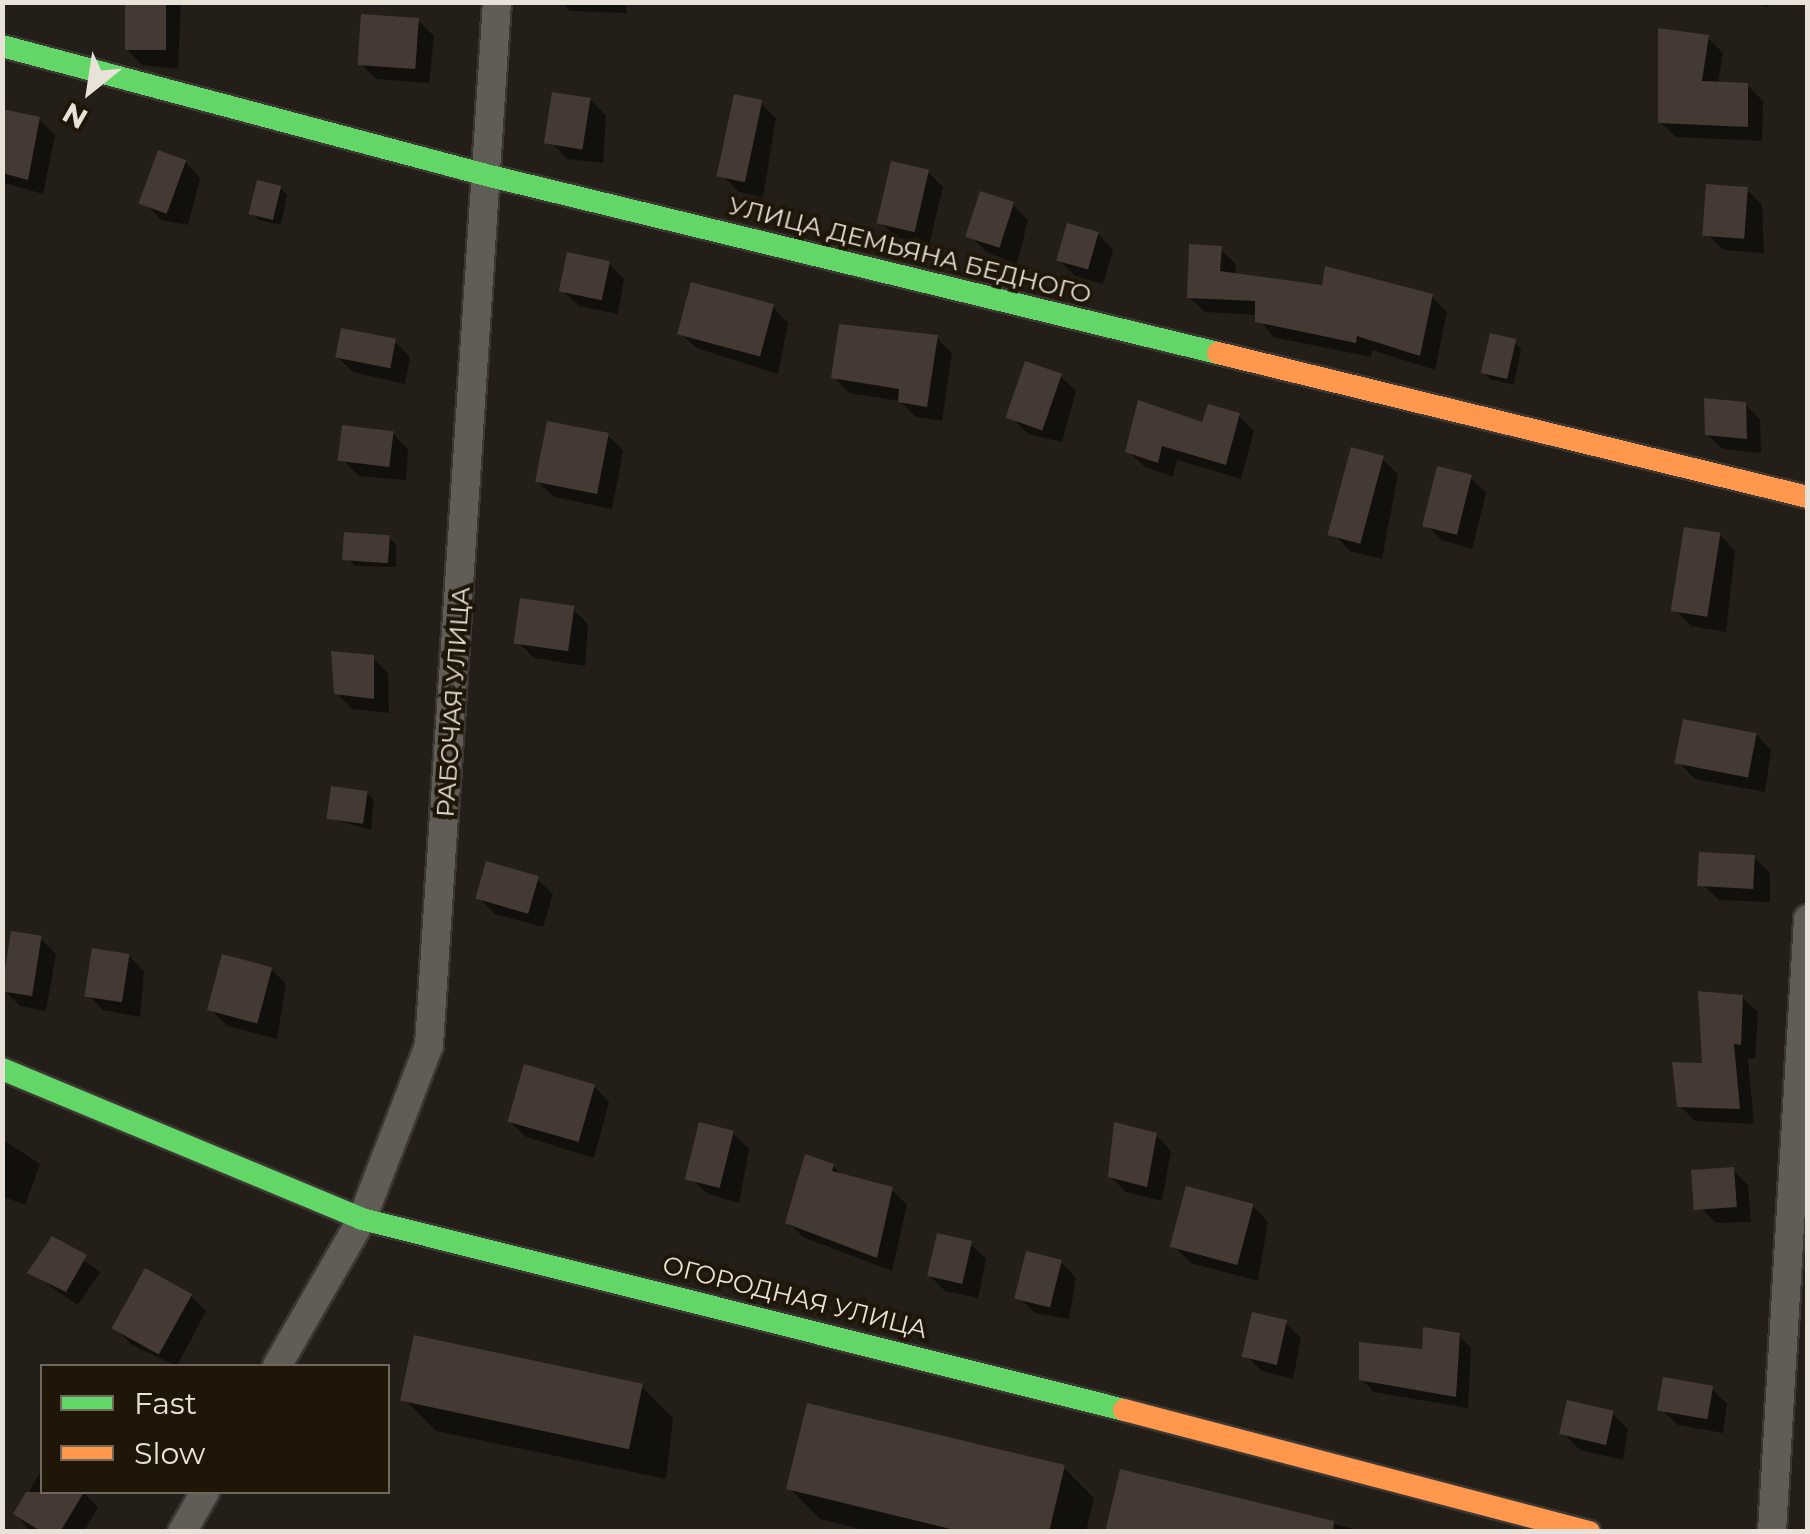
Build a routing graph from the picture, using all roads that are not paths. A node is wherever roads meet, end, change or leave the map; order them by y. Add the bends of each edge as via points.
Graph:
1 (497, 2) edge
2 (2, 46) edge
3 (490, 176) junction
4 (1808, 497) edge
5 (1808, 919) edge
6 (2, 1069) edge
7 (362, 1219) junction
8 (278, 1364) edge
9 (204, 1494) edge
10 (182, 1532) edge
11 (1589, 1532) edge
12 (1772, 1532) edge

1 - 3 street, РАБОЧАЯ УЛИЦА
2 - 3 street, УЛИЦА ДЕМЬЯНА БЕДНОГО
3 - 4 street, УЛИЦА ДЕМЬЯНА БЕДНОГО
3 - 7 street, РАБОЧАЯ УЛИЦА via 429,1046
5 - 12 street
6 - 7 street, ОГОРОДНАЯ УЛИЦА
7 - 8 street, РАБОЧАЯ УЛИЦА
7 - 11 street, ОГОРОДНАЯ УЛИЦА via 741,1310
9 - 10 street

